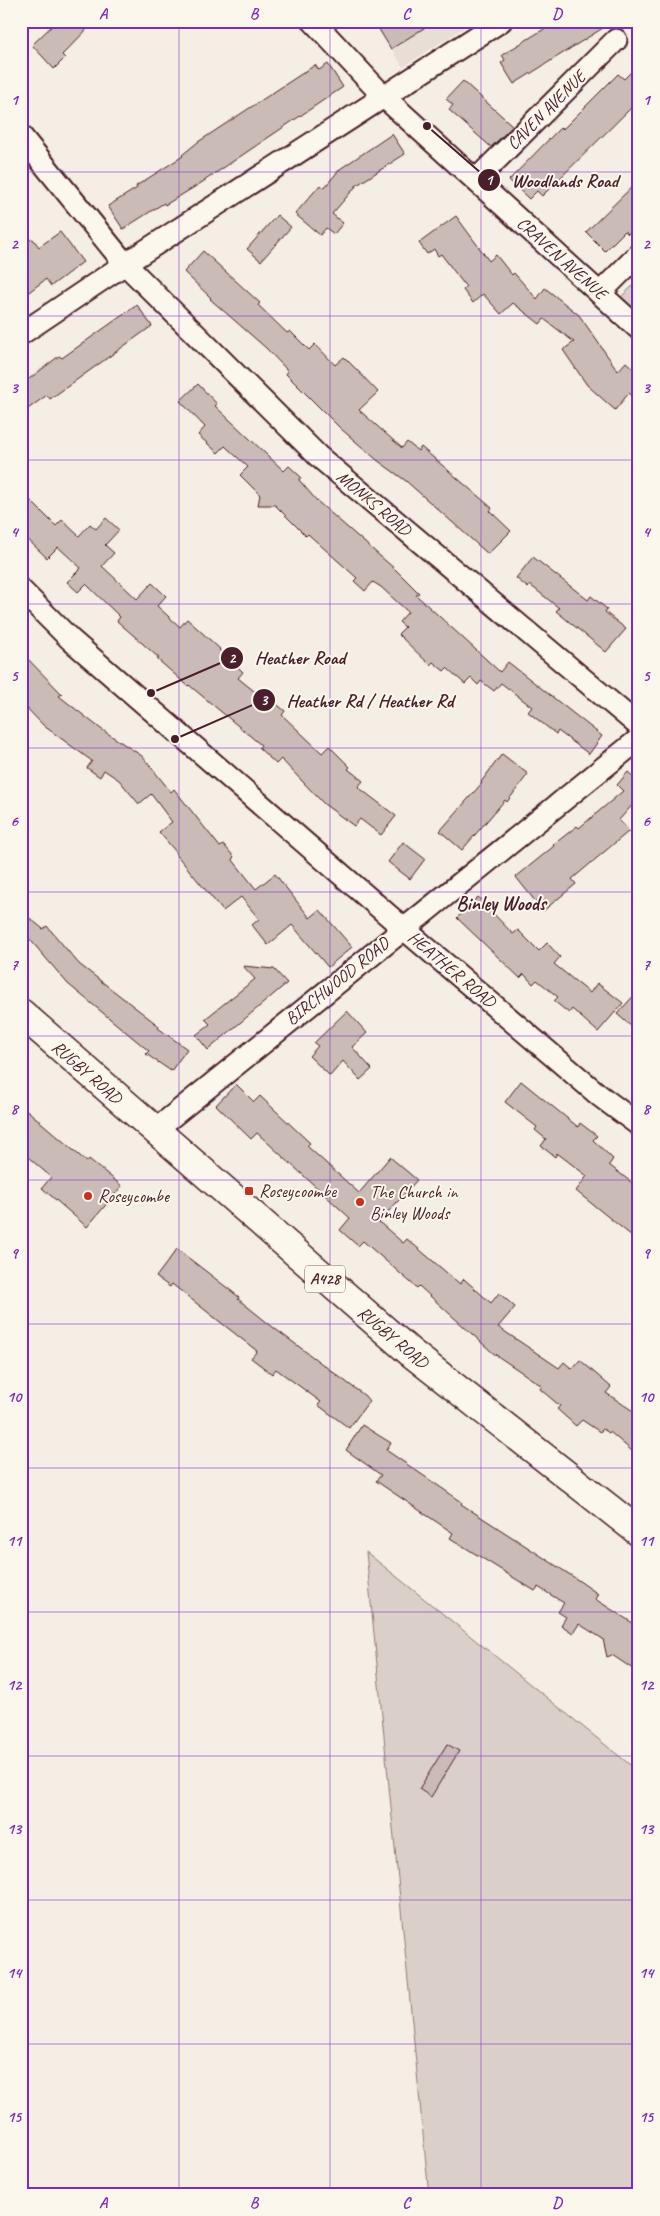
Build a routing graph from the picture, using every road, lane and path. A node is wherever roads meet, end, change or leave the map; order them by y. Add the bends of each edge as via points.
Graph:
1 (313, 21) edge
2 (501, 21) edge
3 (616, 40) dead end
4 (384, 97) junction
5 (21, 136) edge
6 (476, 180) junction
7 (639, 254) edge
8 (125, 264) junction
9 (600, 292) junction
10 (639, 329) edge
11 (21, 334) edge
12 (21, 590) edge
13 (639, 726) edge
14 (639, 739) edge
15 (403, 928) junction
16 (21, 1014) edge
17 (639, 1125) edge
18 (154, 1131) junction
19 (639, 1532) edge

1 - 4 street, CRAVEN AVENUE
2 - 4 street
3 - 6 street, CAVEN AVENUE
4 - 6 street, CRAVEN AVENUE
4 - 8 street
5 - 8 street, MONKS ROAD
6 - 9 street, CRAVEN AVENUE
7 - 9 street
8 - 11 street
8 - 13 street, MONKS ROAD via 318,456
9 - 10 street, CRAVEN AVENUE
12 - 15 street, HEATHER ROAD via 71,640
14 - 15 street, BIRCHWOOD ROAD
15 - 17 street, HEATHER ROAD via 600,1096
15 - 18 street, BIRCHWOOD ROAD
16 - 18 main road, RUGBY ROAD / A428
18 - 19 main road, RUGBY ROAD / A428 via 410,1352

